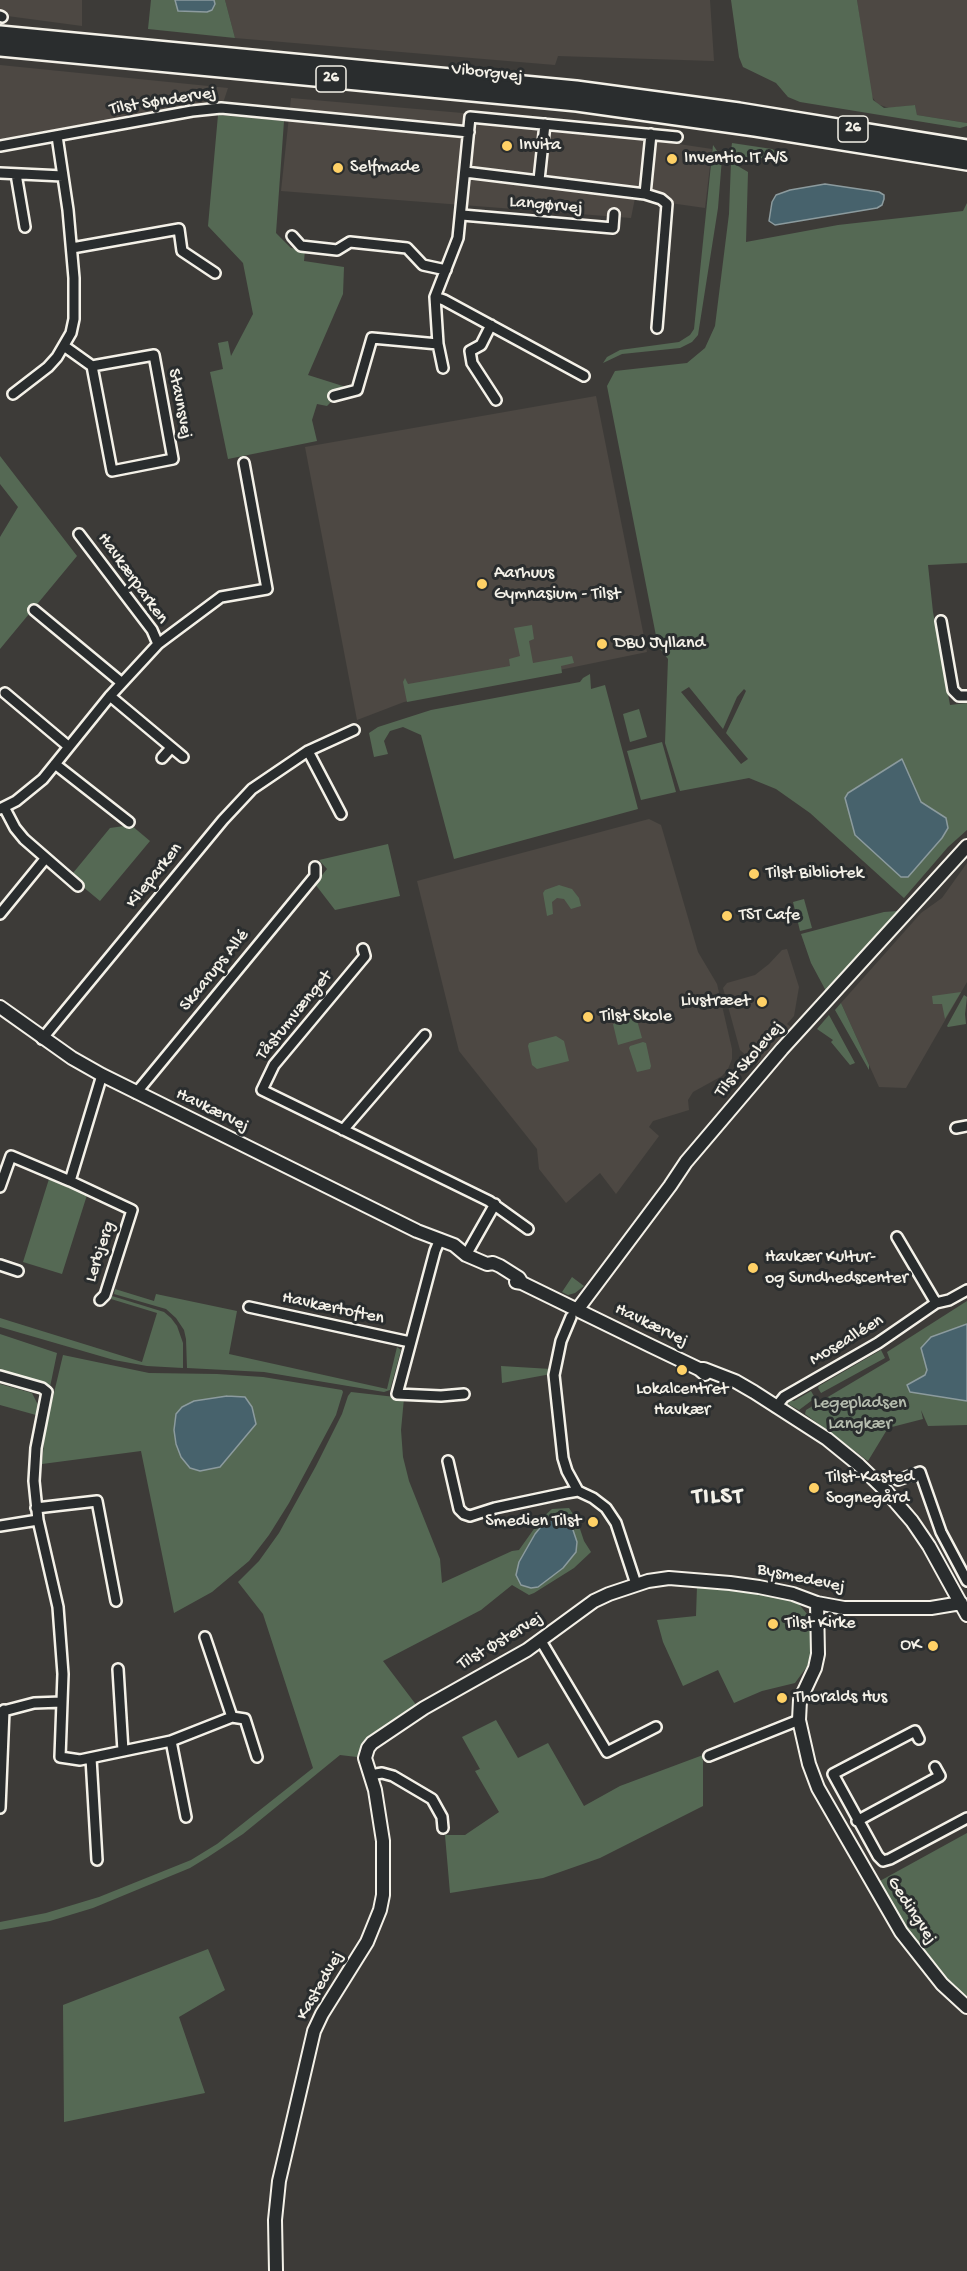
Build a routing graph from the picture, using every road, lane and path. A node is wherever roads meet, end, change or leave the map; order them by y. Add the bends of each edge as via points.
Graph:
1 (0, 34) edge
2 (0, 48) edge
3 (545, 124) junction
4 (469, 132) junction
5 (651, 135) junction
6 (57, 136) junction
7 (677, 137) dead end
8 (0, 146) edge
9 (967, 148) edge
10 (967, 162) edge
11 (465, 172) junction
12 (0, 173) edge
13 (16, 174) junction
14 (63, 176) junction
15 (539, 180) junction
16 (645, 194) junction
17 (614, 214) dead end
18 (462, 215) junction
19 (25, 227) dead end
20 (292, 236) dead end
21 (72, 248) junction
22 (446, 270) junction
23 (214, 273) dead end
24 (435, 297) junction
25 (491, 325) junction
26 (657, 328) dead end
27 (438, 344) junction
28 (64, 346) junction
29 (92, 366) junction
30 (443, 368) dead end
31 (584, 376) dead end
32 (13, 394) dead end
33 (334, 396) dead end
34 (496, 400) dead end
35 (244, 463) dead end
36 (79, 534) dead end
37 (34, 610) dead end
38 (941, 621) dead end
39 (158, 644) junction
40 (122, 683) junction
41 (20, 689) dead end
42 (110, 696) junction
43 (967, 696) edge
44 (354, 730) dead end
45 (68, 746) junction
46 (171, 748) junction
47 (308, 751) junction
48 (183, 757) dead end
49 (162, 758) dead end
50 (55, 764) junction
51 (2, 808) edge
52 (116, 812) junction
53 (341, 814) dead end
54 (109, 822) dead end
55 (129, 822) dead end
56 (967, 846) edge
57 (45, 859) junction
58 (315, 867) dead end
59 (78, 886) dead end
60 (0, 914) edge
61 (363, 949) dead end
62 (0, 1007) edge
63 (425, 1035) dead end
64 (42, 1039) junction
65 (102, 1076) junction
66 (135, 1093) junction
67 (967, 1126) edge
68 (956, 1128) dead end
69 (344, 1130) junction
70 (70, 1181) junction
71 (0, 1187) edge
72 (495, 1204) junction
73 (528, 1229) dead end
74 (897, 1237) dead end
75 (439, 1242) junction
76 (466, 1255) junction
77 (0, 1265) edge
78 (18, 1270) dead end
79 (967, 1290) edge
80 (100, 1300) dead end
81 (936, 1303) junction
82 (249, 1308) dead end
83 (574, 1313) junction
84 (410, 1342) junction
85 (0, 1376) edge
86 (460, 1398) dead end
87 (776, 1407) junction
88 (448, 1461) dead end
89 (898, 1480) dead end
90 (578, 1491) junction
91 (36, 1508) junction
92 (38, 1520) junction
93 (0, 1526) edge
94 (669, 1578) joint
95 (967, 1581) edge
96 (636, 1584) junction
97 (116, 1601) dead end
98 (964, 1602) edge
99 (817, 1603) junction
100 (967, 1615) edge
101 (205, 1637) dead end
102 (541, 1641) junction
103 (118, 1669) dead end
104 (62, 1702) junction
105 (2, 1711) edge
106 (232, 1717) junction
107 (799, 1720) junction
108 (656, 1726) dead end
109 (919, 1739) dead end
110 (171, 1741) junction
111 (123, 1751) junction
112 (709, 1756) dead end
113 (257, 1757) dead end
114 (91, 1758) junction
115 (365, 1758) joint
116 (935, 1767) dead end
117 (370, 1774) junction
118 (0, 1808) edge
119 (186, 1817) dead end
120 (856, 1818) junction
121 (967, 1818) edge
122 (838, 1824) junction
123 (443, 1828) dead end
124 (98, 1860) dead end
125 (967, 2007) edge
126 (276, 2271) edge

1 - 9 main road, Viborgvej / 26 via 586,90
2 - 10 main road, Viborgvej / 26 via 577,103
3 - 4 street via 470,117
3 - 5 street
3 - 15 street
4 - 6 street, Tilst Søndervej via 221,108
4 - 11 street
5 - 7 street
5 - 16 street
6 - 8 street, Tilst Søndervej
6 - 14 street
11 - 15 street
11 - 18 street
12 - 13 street
13 - 14 street
13 - 19 street
14 - 21 street
15 - 16 street
16 - 26 street via 667,204
17 - 18 street, Langørvej via 613,228
18 - 22 street via 459,238
20 - 22 street via 301,246 337,250 350,242 407,248 423,265
21 - 23 street via 179,229 183,251
21 - 28 street via 74,319
22 - 24 street
24 - 25 street
24 - 27 street
25 - 31 street
25 - 34 street via 481,345 470,351 472,363
27 - 30 street
27 - 33 street via 372,339 357,390
28 - 29 street
28 - 32 street via 48,367
29 - 29 street, Stavnsvej via 154,355 173,459 112,471
35 - 39 street, Havkærparken via 267,589 221,597
36 - 39 street, Havkærparken via 152,630
37 - 40 street via 57,624
38 - 43 street via 952,690
39 - 40 street, Havkærparken
40 - 42 street, Havkærparken
41 - 45 street via 9,696
42 - 45 street, Havkærparken
42 - 46 street
44 - 47 street, Kileparken
45 - 50 street, Havkærparken
46 - 48 street
46 - 49 street
47 - 53 street
47 - 64 street, Kileparken via 252,789 223,820
50 - 51 street, Havkærparken via 16,801
50 - 52 street
51 - 57 street, Havkærparken
52 - 54 street
52 - 55 street
56 - 83 street, Tilst Skolevej via 782,1049 686,1162
57 - 59 street, Havkærparken
57 - 60 street
58 - 66 street, Skaarups Allé via 315,876
61 - 69 street, Tåstumvænget via 365,956 274,1065 262,1090
62 - 64 street, Havkærvej
63 - 69 street
64 - 65 street, Havkærvej
65 - 66 street, Havkærvej
65 - 70 street
66 - 75 street, Havkærvej
67 - 68 street
69 - 72 street, Tåstumvænget
70 - 71 street, Lerbjerg via 11,1156
70 - 80 street, Lerbjerg via 132,1210 105,1295
72 - 73 street, Tåstumvænget
72 - 76 street
74 - 81 street
75 - 76 street, Havkærvej via 451,1252
75 - 84 street
76 - 83 street, Havkærvej
77 - 78 street
79 - 81 street, Mosealléen
81 - 87 street, Mosealléen via 878,1343 784,1397
82 - 84 street, Havkærtoften
83 - 87 street, Havkærvej
83 - 90 street via 561,1341 554,1375 563,1458
84 - 86 street via 397,1394
85 - 91 street via 47,1392 36,1448
87 - 98 street, Havkærvej via 827,1439 886,1491 929,1546
88 - 90 street via 459,1509 470,1516
89 - 95 street via 920,1472 941,1532
90 - 96 street via 606,1508 616,1523
91 - 92 street
91 - 97 street via 97,1501
92 - 93 street
92 - 104 street via 58,1607
94 - 96 street, Tilst Østervej
94 - 99 street, Bysmedevej via 759,1587
96 - 102 street, Tilst Østervej via 594,1601
98 - 99 street, Bysmedevej via 931,1608 878,1609
98 - 100 street, Havkærvej
99 - 107 street, Gedingvej via 818,1654 800,1700
101 - 106 street
102 - 108 street via 607,1752
102 - 115 street, Tilst Østervej via 403,1721 372,1743
103 - 111 street
104 - 105 street via 34,1703
104 - 114 street via 60,1757
105 - 118 street
106 - 110 street
106 - 113 street via 245,1719
107 - 112 street
107 - 122 street, Gedingvej via 818,1788
109 - 120 street, Gedingvej via 915,1731 833,1774
110 - 111 street
110 - 119 street
111 - 114 street
114 - 124 street
115 - 117 street, Kastedvej
116 - 120 street via 940,1776
117 - 123 street via 393,1776 432,1799
117 - 126 street, Kastedvej via 383,1841 380,1910 359,1958 314,2031 279,2181
120 - 121 street, Gedingvej via 883,1861
120 - 122 street
122 - 125 street, Gedingvej via 901,1932 942,1984

